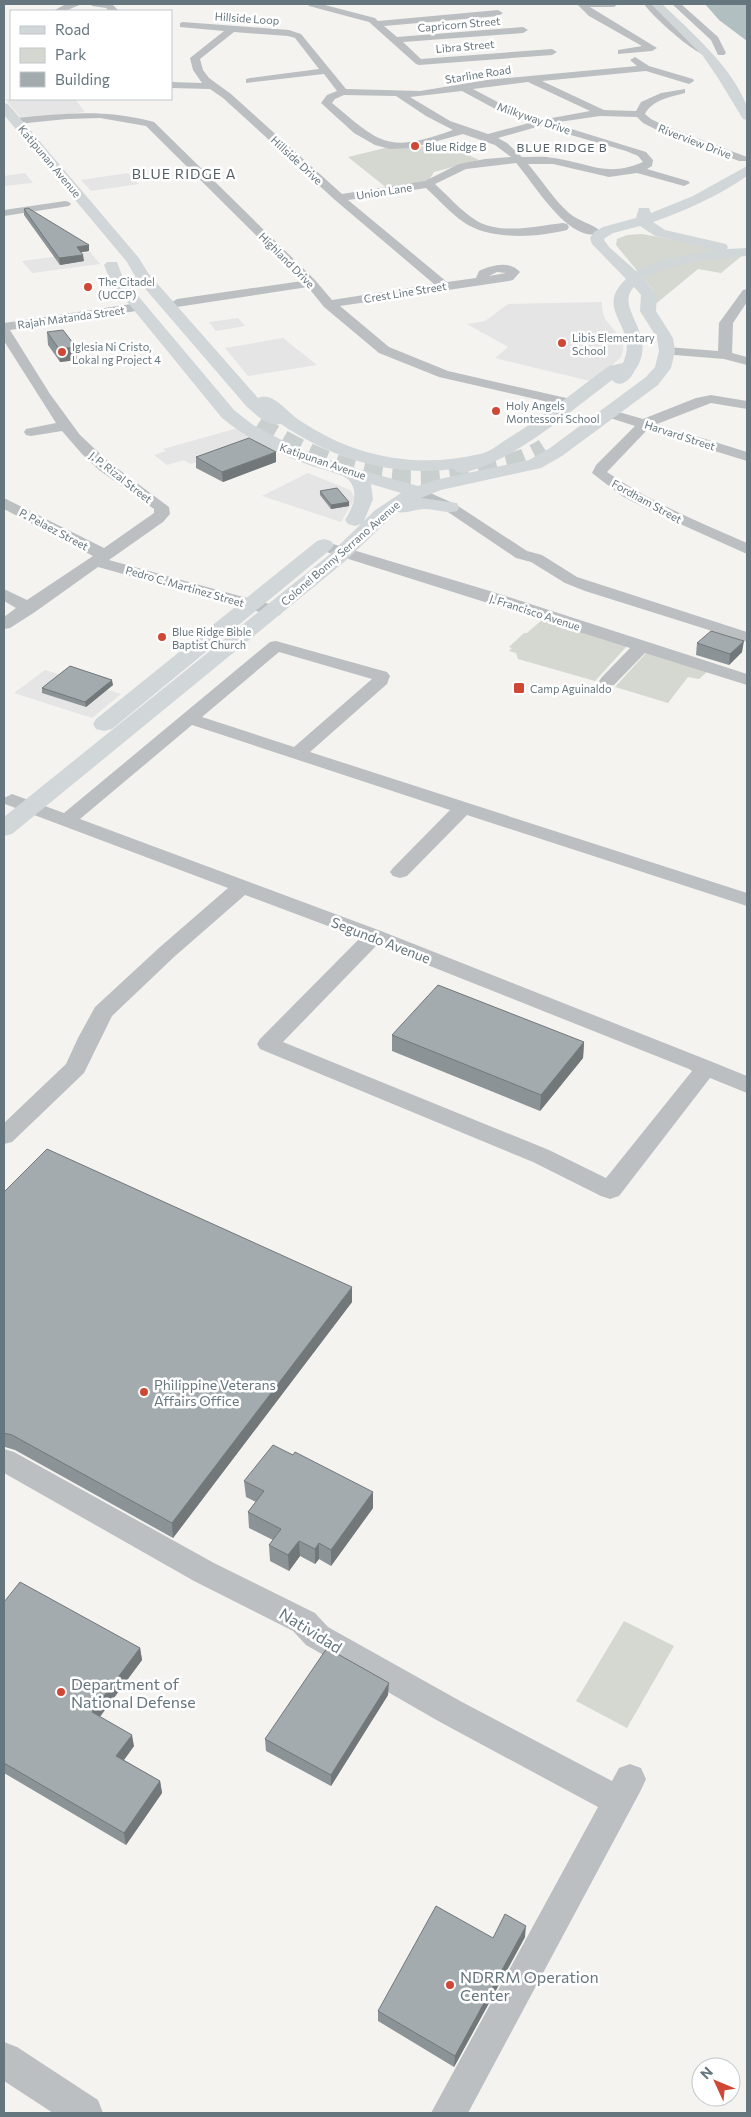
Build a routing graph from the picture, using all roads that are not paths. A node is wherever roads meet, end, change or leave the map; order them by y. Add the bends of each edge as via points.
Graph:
1 (78, 4) edge
2 (95, 4) edge
3 (312, 4) edge
4 (351, 4) edge
5 (480, 4) edge
6 (582, 4) edge
7 (608, 4) edge
8 (614, 4) edge
9 (638, 4) edge
10 (648, 4) edge
11 (656, 4) edge
12 (666, 4) edge
13 (676, 4) edge
14 (330, 9) junction
15 (60, 10) edge
16 (113, 10) edge
17 (417, 10) dead end
18 (621, 14) dead end
19 (200, 15) dead end
20 (505, 18) junction
21 (374, 22) junction
22 (681, 26) junction
23 (231, 30) junction
24 (530, 36) junction
25 (396, 40) junction
26 (724, 56) joint
27 (646, 68) junction
28 (326, 71) junction
29 (532, 79) junction
30 (250, 81) dead end
31 (689, 81) dead end
32 (172, 85) edge
33 (210, 86) junction
34 (464, 88) junction
35 (681, 91) dead end
36 (344, 92) junction
37 (399, 94) junction
38 (4, 107) edge
39 (601, 113) junction
40 (640, 114) junction
41 (747, 116) edge
42 (17, 121) junction
43 (540, 122) junction
44 (463, 130) junction
45 (488, 138) junction
46 (518, 160) junction
47 (746, 162) edge
48 (638, 170) junction
49 (684, 183) dead end
50 (428, 184) junction
51 (54, 192) dead end
52 (339, 198) junction
53 (65, 204) junction
54 (4, 213) edge
55 (663, 214) junction
56 (644, 216) junction
57 (76, 218) dead end
58 (566, 224) junction
59 (660, 233) junction
60 (590, 235) junction
61 (743, 247) edge
62 (134, 261) junction
63 (631, 274) junction
64 (482, 280) dead end
65 (311, 283) junction
66 (444, 286) junction
67 (747, 293) edge
68 (177, 303) junction
69 (329, 304) junction
70 (138, 307) junction
71 (729, 317) junction
72 (747, 320) edge
73 (634, 325) junction
74 (4, 327) edge
75 (4, 331) edge
76 (667, 351) junction
77 (725, 355) junction
78 (747, 360) edge
79 (630, 366) junction
80 (570, 403) junction
81 (747, 405) edge
82 (612, 414) dead end
83 (646, 424) junction
84 (66, 426) junction
85 (31, 432) dead end
86 (321, 440) junction
87 (505, 448) junction
88 (292, 451) junction
89 (747, 457) edge
90 (351, 463) junction
91 (498, 472) junction
92 (419, 486) junction
93 (4, 503) edge
94 (457, 506) junction
95 (384, 512) junction
96 (355, 520) junction
97 (323, 546) junction
98 (747, 549) edge
99 (344, 553) junction
100 (100, 558) junction
101 (4, 594) edge
102 (250, 604) junction
103 (29, 608) junction
104 (274, 611) junction
105 (4, 624) edge
106 (747, 637) edge
107 (642, 646) junction
108 (747, 680) edge
109 (608, 681) dead end
110 (190, 719) junction
111 (297, 754) junction
112 (15, 804) edge
113 (463, 808) junction
114 (66, 821) junction
115 (4, 829) edge
116 (400, 872) dead end
117 (242, 887) junction
118 (747, 900) edge
119 (374, 936) junction
120 (706, 1068) junction
121 (747, 1085) edge
122 (4, 1136) edge
123 (4, 1460) edge
124 (4, 2060) edge
125 (85, 2113) edge
126 (449, 2113) edge

1 - 15 street
2 - 16 street via 109,6
3 - 14 street, Libra Street
4 - 14 street
5 - 20 street, Libra Street
6 - 7 street
6 - 27 street via 592,14 652,48 624,54
7 - 8 street
7 - 18 street
9 - 22 street via 661,29
10 - 22 street
11 - 22 main road
12 - 22 main road
13 - 26 street via 715,40
14 - 21 street, Libra Street
17 - 21 street
19 - 23 street, Hillside Loop via 183,25
20 - 21 street
20 - 24 street, Libra Street
21 - 25 street, Libra Street
22 - 26 main road
22 - 41 main road via 724,77
23 - 28 street, Hillside Loop via 298,36
23 - 33 street, Hillside Drive via 195,58 195,66
24 - 25 street, Capricorn Street
24 - 25 street, Libra Street via 552,52 419,62
27 - 29 street, Starline Road
27 - 31 street
28 - 30 street
28 - 36 street, Hillside Loop
29 - 34 street, Starline Road
29 - 39 street
32 - 33 street
33 - 52 street, Hillside Drive via 227,96
34 - 37 street, Starline Road
34 - 43 street, Milkyway Drive via 504,109
35 - 40 street via 645,104
36 - 37 street, Starline Road
36 - 44 street via 331,97 326,103 379,143 395,146 421,144
37 - 44 street via 428,114
38 - 42 main road, Katipunan Avenue
39 - 40 street
39 - 43 street via 576,114
40 - 47 street, Riverview Drive via 659,127
42 - 62 main road, Katipunan Avenue
42 - 65 street, Highland Drive via 83,114 132,118 150,124
43 - 45 street
43 - 48 street, Milkyway Drive via 642,154 648,164
44 - 45 street
45 - 46 street via 504,146
46 - 48 street via 568,163 609,174
46 - 50 street, Union Lane via 463,166
46 - 58 street
47 - 55 main road via 707,195
47 - 56 main road
48 - 49 street
50 - 52 street, Union Lane
50 - 58 street via 481,227 502,231
51 - 53 main road, Katipunan Avenue
52 - 66 street, Hillside Drive
53 - 54 street
53 - 57 main road, Katipunan Avenue
55 - 56 main road
55 - 61 main road via 667,222
56 - 59 main road
56 - 60 main road
56 - 63 main road via 608,230 597,239 602,250
58 - 60 street
59 - 61 main road
59 - 63 main road via 633,230 608,239 607,243
60 - 73 main road via 587,244 610,280 612,291 608,309 615,319
61 - 73 main road via 653,277 634,298
62 - 68 main road, Katipunan Avenue via 152,274
62 - 70 main road, Katipunan Avenue via 141,275 266,422 238,408 128,277 107,259 116,279
63 - 76 main road via 648,293 648,311 664,338
64 - 66 street, Crest Line Street
65 - 68 street
65 - 69 street, Highland Drive
66 - 69 street, Crest Line Street
67 - 71 street
68 - 86 main road, Katipunan Avenue via 268,404
69 - 80 street, Highland Drive via 384,350 444,374
70 - 74 street, Rajah Matanda Street
70 - 88 main road, Katipunan Avenue via 228,414 251,432
71 - 72 street
71 - 77 street
73 - 79 main road via 637,347
73 - 79 main road via 653,347 653,358 648,367 638,379 539,446
75 - 84 street, J. P. Rizal Street
76 - 77 street
76 - 91 main road, Colonel Bonny Serrano Avenue via 663,368 652,381 556,452 529,466
77 - 78 street
79 - 80 main road, Colonel Bonny Serrano Avenue via 615,370
80 - 87 main road, Colonel Bonny Serrano Avenue
81 - 83 street, Fordham Street via 711,398
82 - 83 street, Harvard Street
83 - 89 street, Harvard Street
83 - 98 street, Fordham Street via 600,468 599,473 654,507
84 - 85 street
84 - 100 street, J. P. Rizal Street via 88,452 161,507 162,514 157,519
86 - 88 main road
86 - 90 main road, Katipunan Avenue
87 - 90 main road via 470,460 434,465
87 - 92 main road, Colonel Bonny Serrano Avenue
88 - 90 main road, Katipunan Avenue
90 - 92 main road, Katipunan Avenue
90 - 96 main road via 364,491 363,504
91 - 92 main road, Colonel Bonny Serrano Avenue
91 - 94 main road via 463,488
92 - 94 street, Katipunan Avenue
92 - 95 main road, Colonel Bonny Serrano Avenue
92 - 96 main road, Colonel Bonny Serrano Avenue via 391,493
93 - 100 street, P. Pelaez Street
94 - 95 main road via 421,503
94 - 106 street, Katipunan Avenue via 536,552 536,558 571,580
95 - 99 main road, Colonel Bonny Serrano Avenue
96 - 97 main road, Colonel Bonny Serrano Avenue
97 - 99 street, J. Francisco Avenue
97 - 102 main road, Colonel Bonny Serrano Avenue
99 - 104 main road, Colonel Bonny Serrano Avenue
99 - 107 street, J. Francisco Avenue
100 - 102 street, Pedro C. Martinez Street
100 - 103 street, J. P. Rizal Street
101 - 103 street
102 - 104 street, Pedro C. Martinez Street
102 - 112 main road, Colonel Bonny Serrano Avenue
103 - 105 street, J. P. Rizal Street
104 - 112 main road, Colonel Bonny Serrano Avenue
107 - 108 street, J. Francisco Avenue
107 - 109 street
110 - 111 street
110 - 111 street via 278,646 381,676 381,680
110 - 114 street via 182,722
111 - 113 street
112 - 114 street, Segundo Avenue
112 - 115 main road, Colonel Bonny Serrano Avenue
113 - 116 street
113 - 118 street
114 - 117 street, Segundo Avenue
117 - 119 street, Segundo Avenue
117 - 122 street via 103,1012 76,1068
119 - 120 street, Segundo Avenue
119 - 120 street via 268,1044 541,1156 610,1190
120 - 121 street, Segundo Avenue
123 - 126 street, Natividad via 204,1572 304,1622 317,1636 451,1712 624,1790
124 - 125 street

